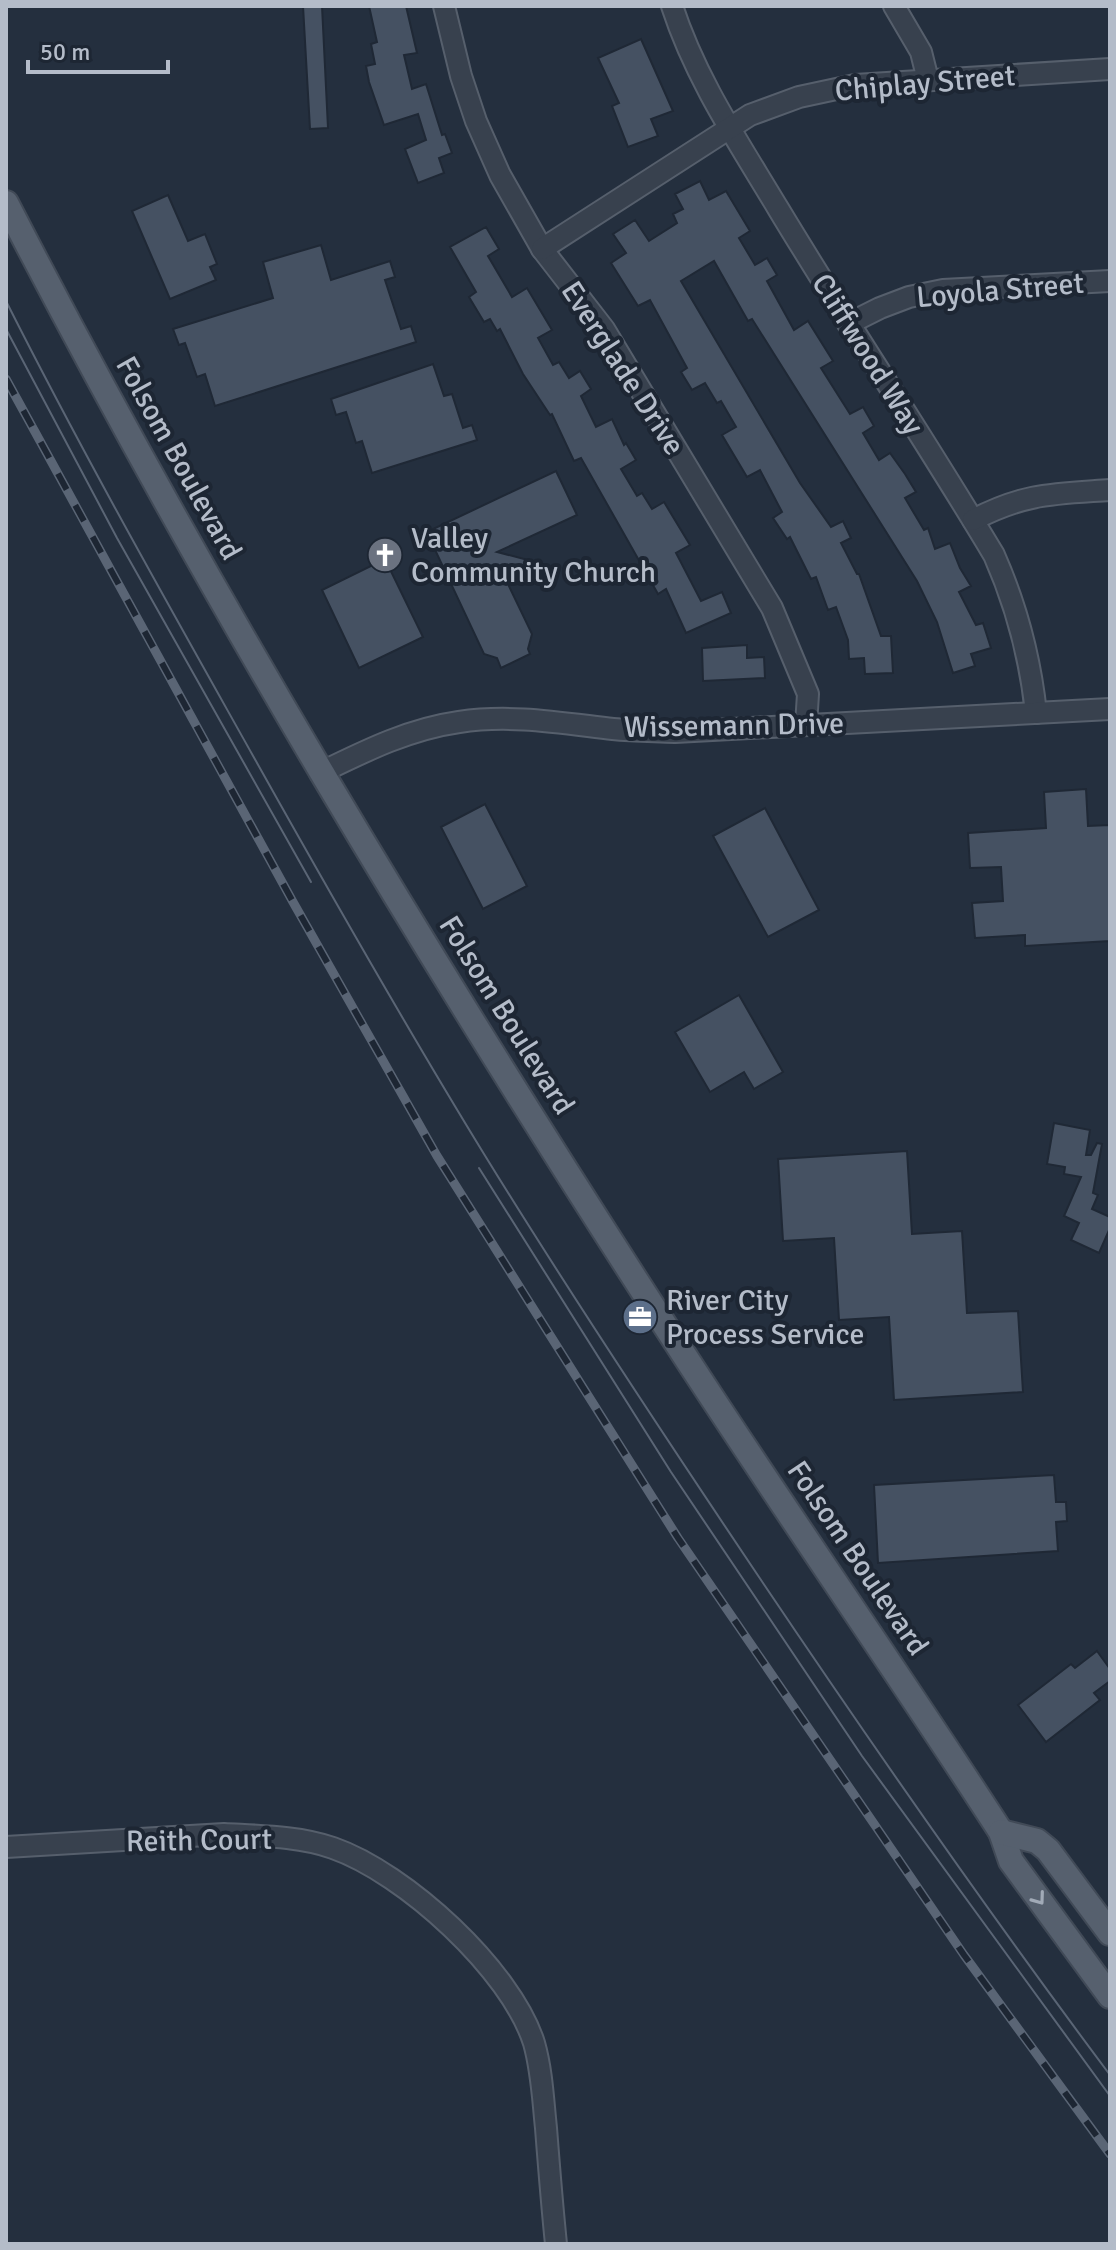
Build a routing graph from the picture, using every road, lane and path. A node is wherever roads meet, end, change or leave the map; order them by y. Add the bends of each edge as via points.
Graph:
1 (444, 6) edge
2 (672, 6) edge
3 (894, 6) edge
4 (1110, 69) edge
5 (928, 80) junction
6 (729, 129) junction
7 (6, 203) edge
8 (542, 249) junction
9 (1110, 281) edge
10 (848, 324) junction
11 (1110, 490) edge
12 (973, 520) junction
13 (1110, 709) edge
14 (1036, 713) junction
15 (806, 725) junction
16 (320, 773) junction
17 (1001, 1832) junction
18 (6, 1847) edge
19 (1110, 1933) edge
20 (1110, 1996) edge
21 (556, 2244) edge

1 - 8 street, Everglade Drive via 476,121
2 - 6 street, Cliffwood Way via 694,66
3 - 5 street via 921,52
4 - 5 street, Chiplay Street
5 - 6 street, Chiplay Street via 824,90 764,110
6 - 8 street, Chiplay Street
6 - 10 street, Cliffwood Way
7 - 16 main road, Folsom Boulevard via 137,453
8 - 15 street, Everglade Drive via 604,329 772,608 808,694
9 - 10 street, Loyola Street via 943,290 894,302
10 - 12 street, Cliffwood Way
11 - 12 street via 1022,498
12 - 14 street, Cliffwood Way via 1010,591 1024,635
13 - 14 street, Wissemann Drive
14 - 15 street, Wissemann Drive
15 - 16 street, Wissemann Drive via 675,732 527,719 458,722 392,739
16 - 17 main road, Folsom Boulevard via 682,1352
17 - 19 main road via 1037,1841 1048,1850
17 -> 20 main road, Folsom Boulevard via 1011,1861
18 - 21 street, Reith Court via 253,1835 331,1847 394,1879 471,1947 526,2020 541,2074

